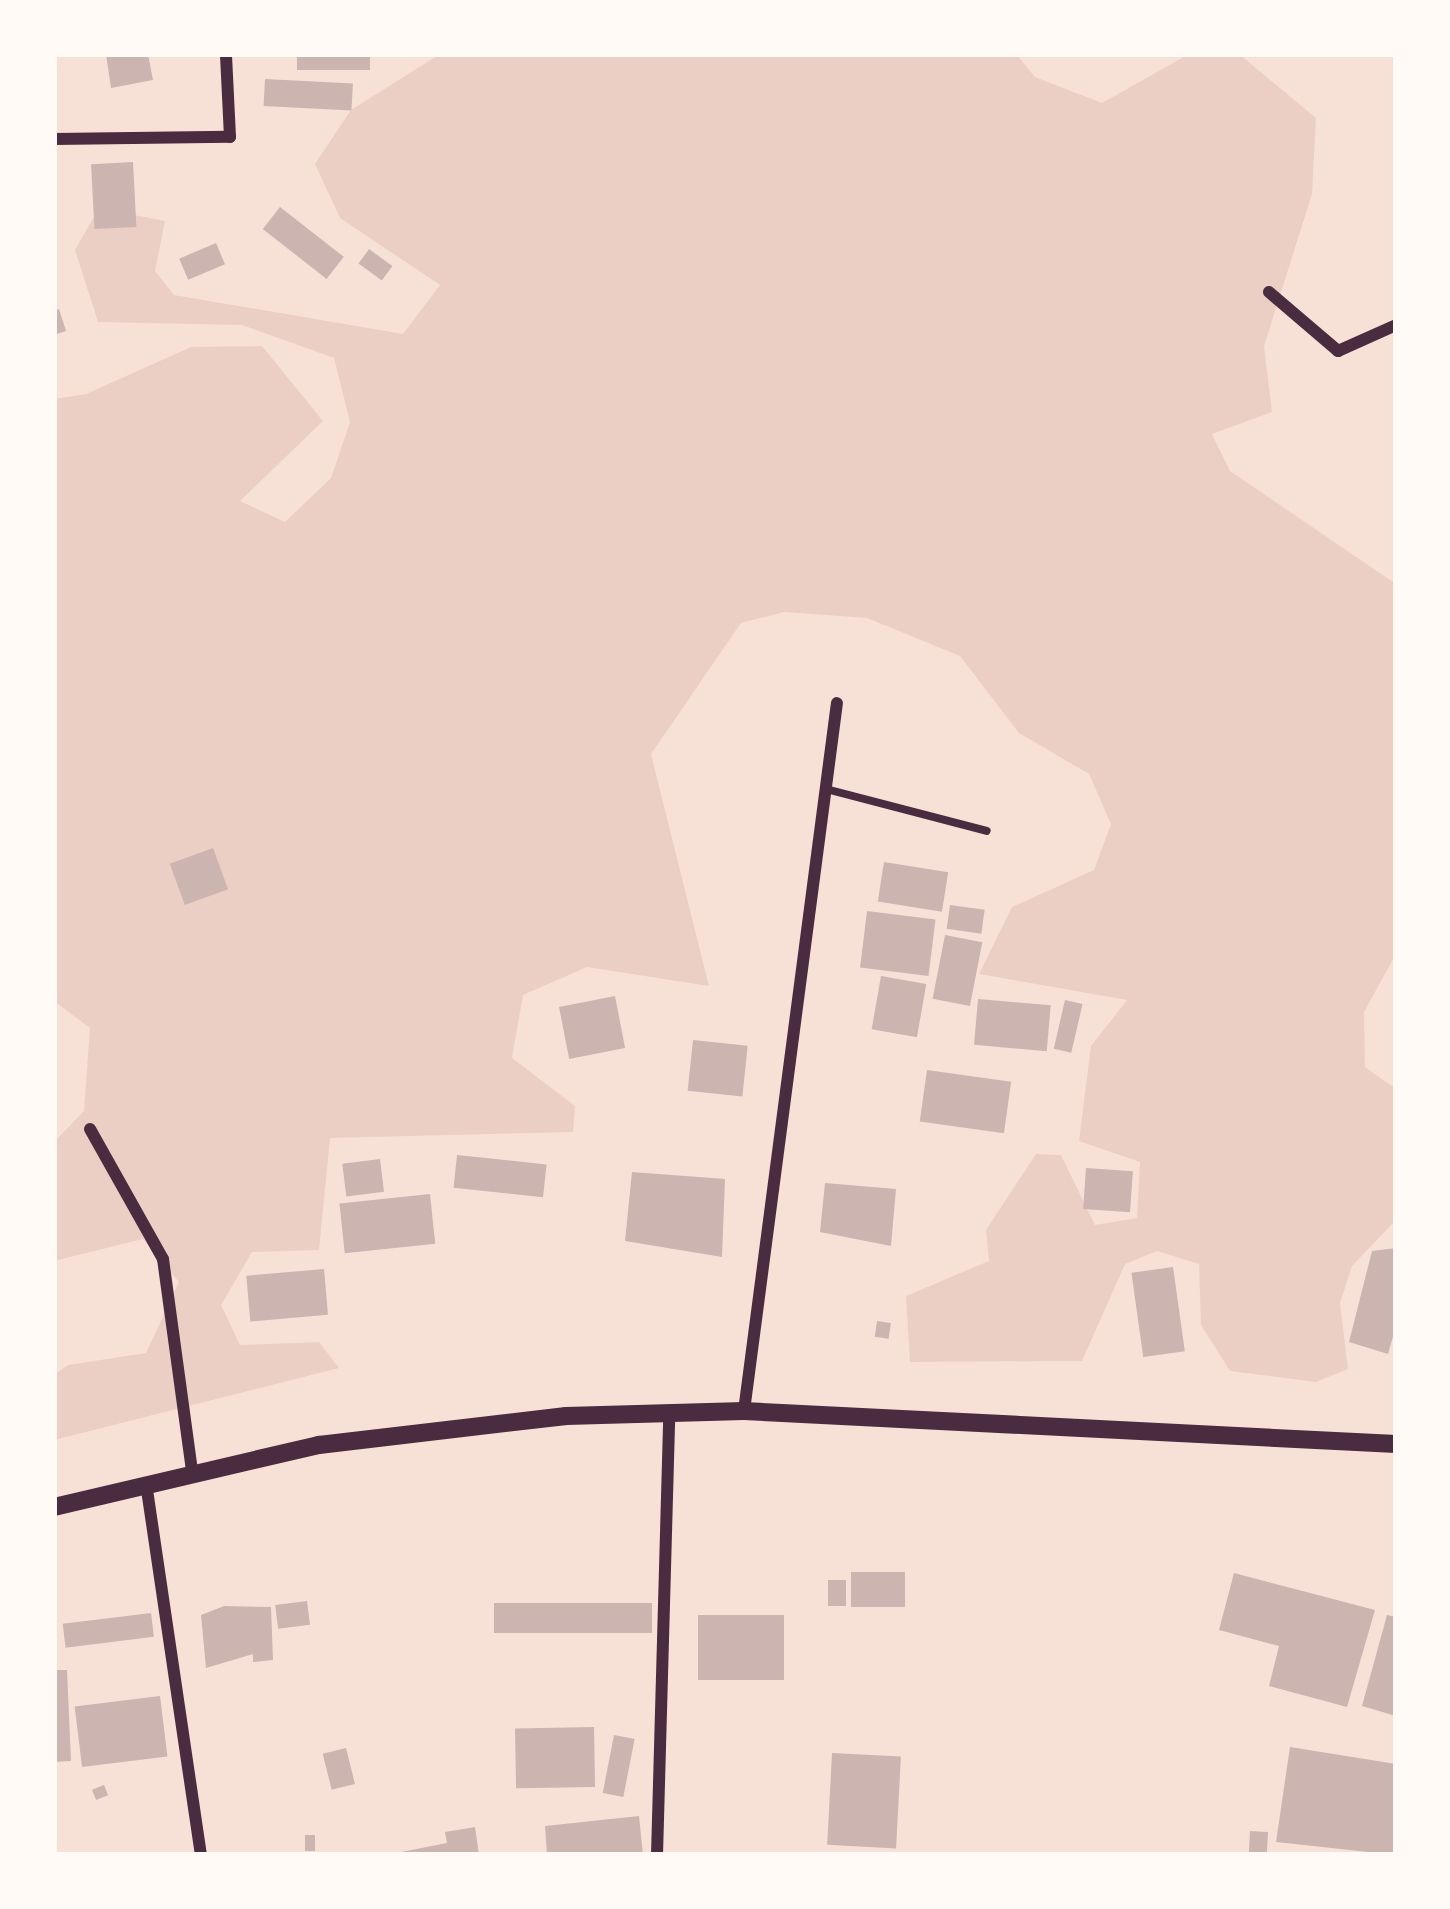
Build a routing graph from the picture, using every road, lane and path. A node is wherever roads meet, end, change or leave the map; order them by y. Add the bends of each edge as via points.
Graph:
1 (226, 54) edge
2 (54, 139) edge
3 (1269, 292) dead end
4 (1396, 325) edge
5 (837, 703) dead end
6 (826, 789) junction
7 (987, 831) dead end
8 (90, 1129) dead end
9 (744, 1411) junction
10 (669, 1414) junction
11 (1396, 1444) edge
12 (192, 1472) junction
13 (146, 1484) junction
14 (54, 1507) edge
15 (201, 1855) edge
16 (657, 1855) edge

1 - 2 street via 230,137
3 - 4 street via 1338,351
5 - 6 street
6 - 7 lane
6 - 9 street
8 - 12 street via 163,1259
9 - 10 street
9 - 11 street
10 - 12 street via 431,1426
10 - 16 street
12 - 13 street
13 - 14 street
13 - 15 street

